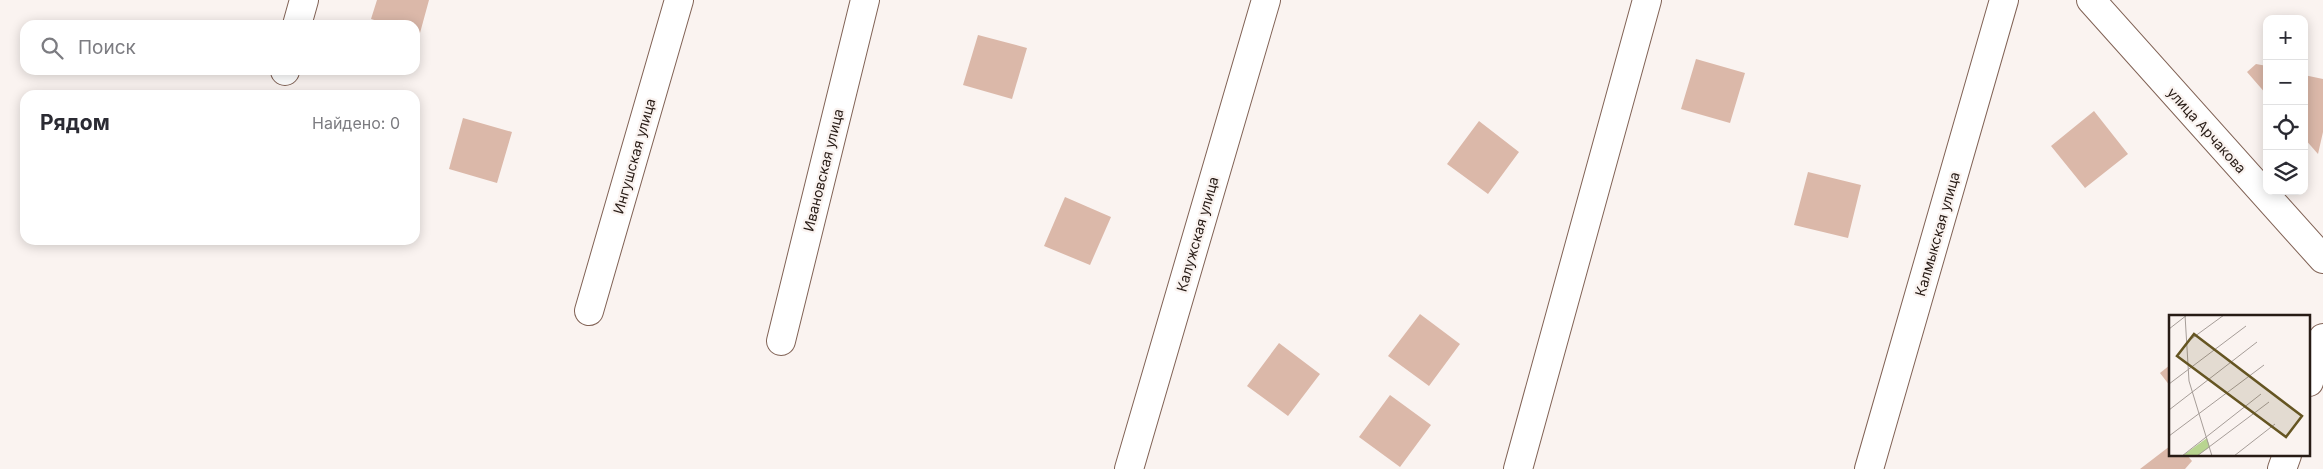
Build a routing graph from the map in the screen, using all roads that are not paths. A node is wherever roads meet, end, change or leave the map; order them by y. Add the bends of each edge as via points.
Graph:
1 (304, 0) edge
2 (679, 0) edge
3 (865, 0) edge
4 (1266, 0) edge
5 (1647, 0) edge
6 (2004, 0) edge
7 (2091, 0) edge
8 (298, 20) edge
9 (2323, 259) edge
10 (589, 311) dead end
11 (2323, 338) edge
12 (781, 340) dead end
13 (2310, 379) edge
14 (2287, 456) edge
15 (1129, 469) edge
16 (1518, 469) edge
17 (1869, 469) edge
18 (2282, 469) edge

1 - 8 street
2 - 10 street, Ингушская улица
3 - 12 street, Ивановская улица
4 - 15 street, Калужская улица
5 - 16 street
6 - 17 street, Калмыкская улица
7 - 9 street, улица Арчакова
11 - 13 street
14 - 18 street

